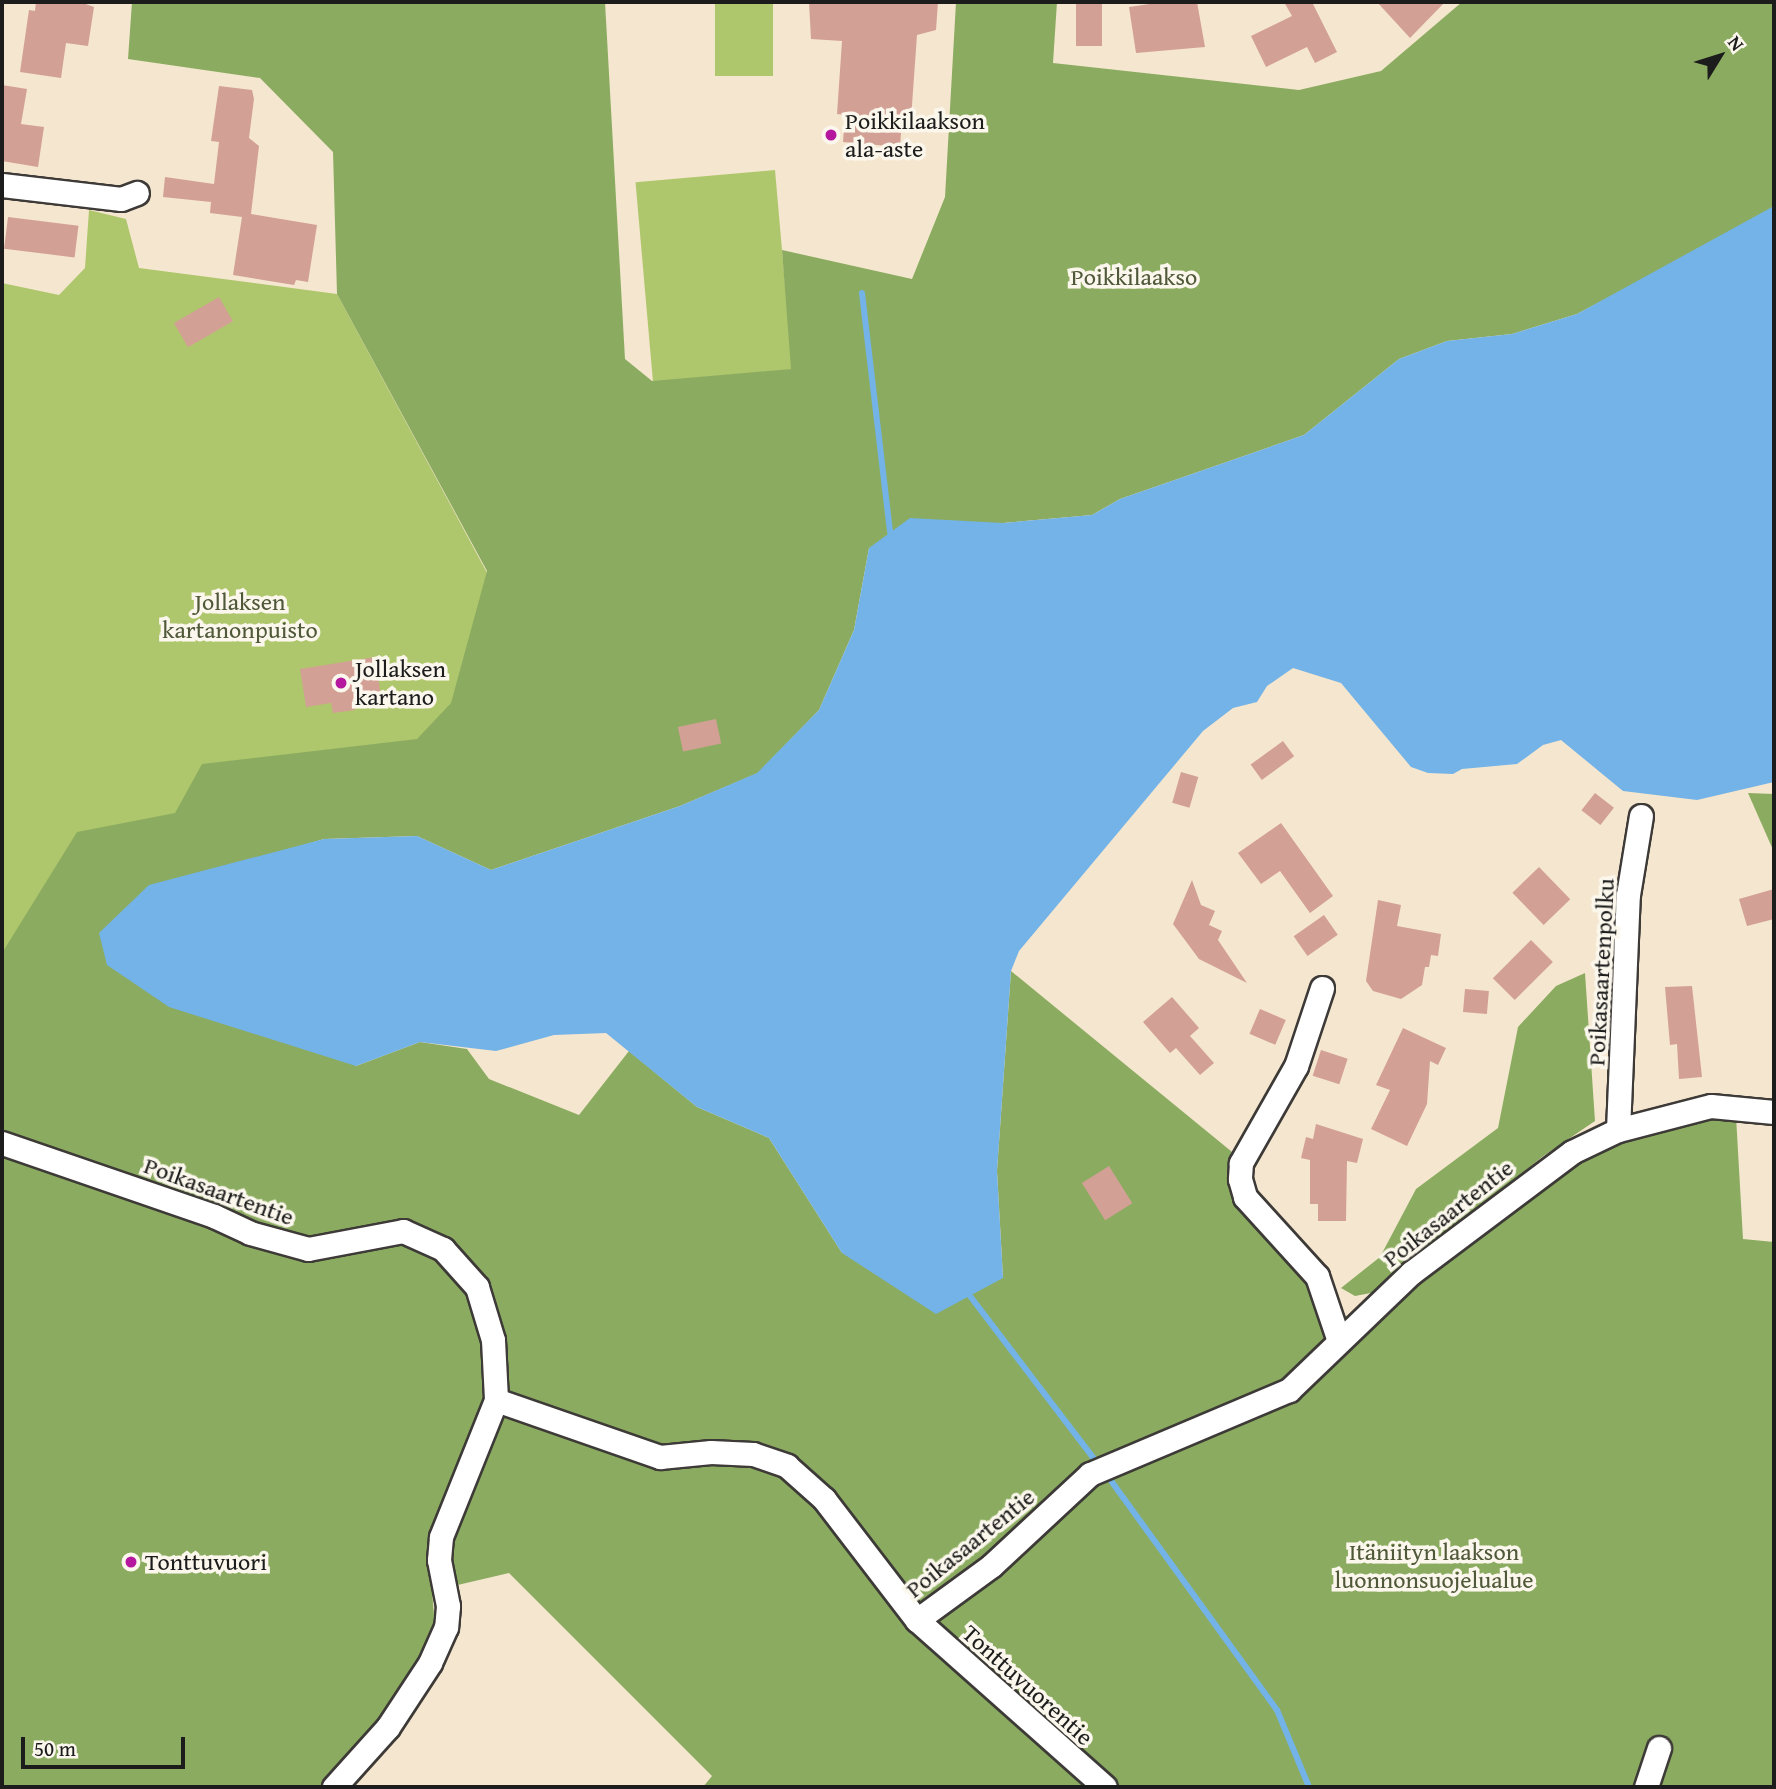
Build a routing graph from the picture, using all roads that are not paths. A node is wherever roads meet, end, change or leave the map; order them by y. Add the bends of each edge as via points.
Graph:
1 (2, 185) edge
2 (136, 193) dead end
3 (1640, 816) dead end
4 (1322, 988) dead end
5 (1774, 1112) edge
6 (1618, 1130) junction
7 (2, 1143) edge
8 (1338, 1338) junction
9 (496, 1400) junction
10 (917, 1620) junction
11 (1659, 1748) dead end
12 (334, 1787) edge
13 (1105, 1787) edge
14 (1646, 1787) edge

1 - 2 street via 121,199
3 - 6 street, Poikasaartenpolku via 1628,895
4 - 8 street via 1296,1066 1241,1163 1240,1179 1245,1197 1317,1276
5 - 6 street, Poikasaartentie via 1711,1106
6 - 8 street, Poikasaartentie via 1546,1169 1503,1208 1411,1273
7 - 9 street, Poikasaartentie via 284,1244 308,1249 385,1231 403,1231 425,1239 443,1249 477,1287 493,1340
8 - 10 street, Poikasaartentie via 1289,1390 1090,1474 991,1566
9 - 10 street, Poikasaartentie via 660,1457 753,1454 787,1466 824,1499
9 - 12 street via 441,1537 446,1627 430,1663 388,1727
10 - 13 street, Tonttuvuorentie
11 - 14 street

